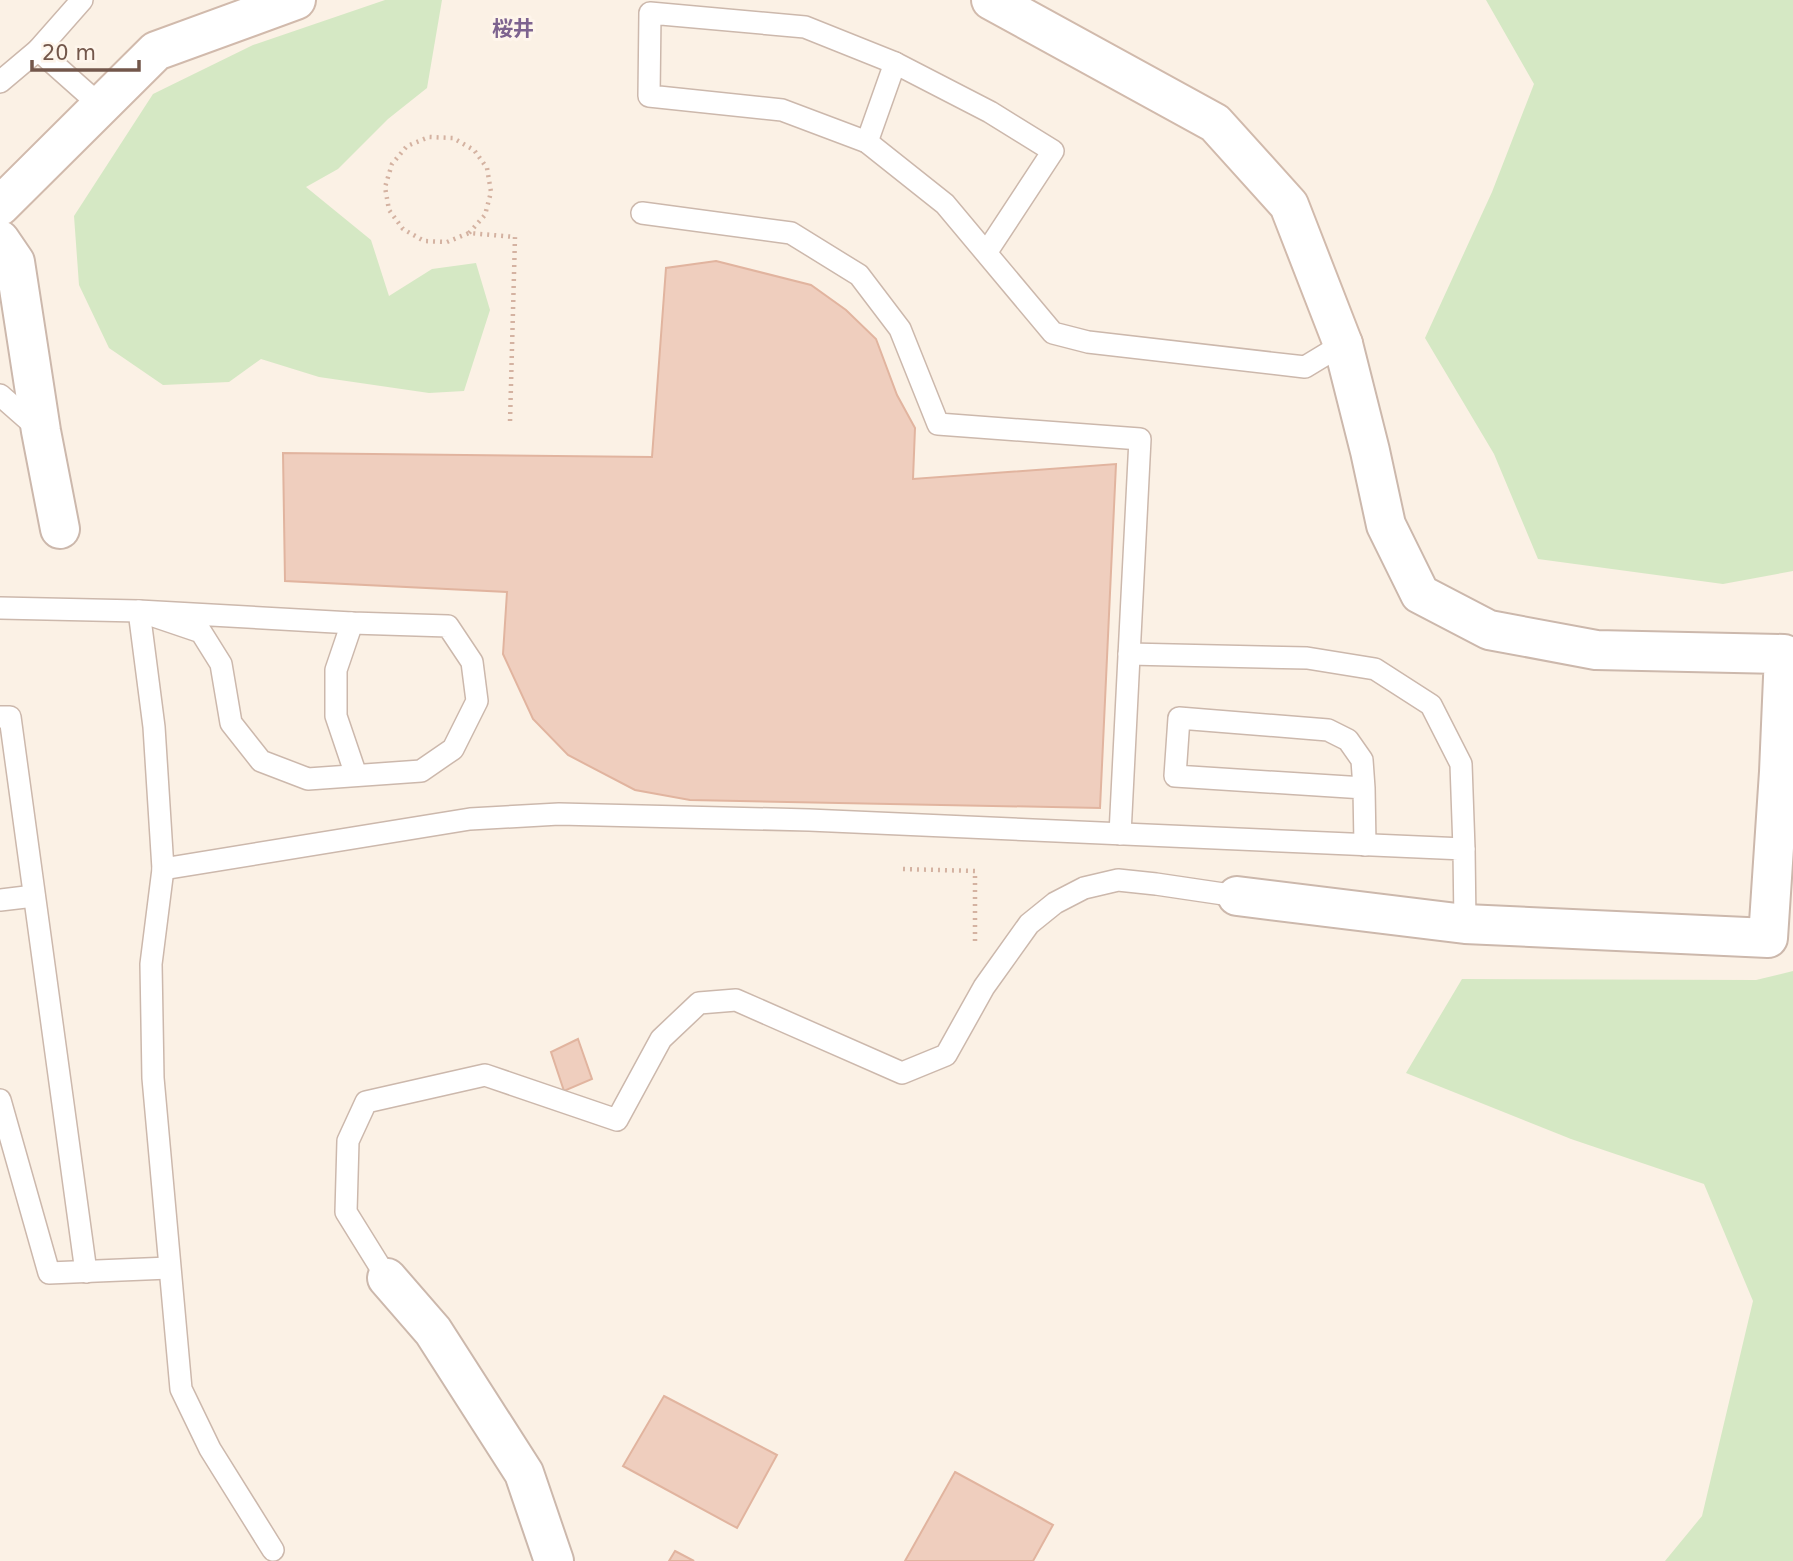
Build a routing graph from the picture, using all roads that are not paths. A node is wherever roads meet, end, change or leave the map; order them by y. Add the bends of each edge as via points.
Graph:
1 (82, 0) edge
2 (296, 0) edge
3 (991, 0) edge
4 (38, 50) junction
5 (895, 64) junction
6 (0, 82) edge
7 (101, 106) junction
8 (867, 142) junction
9 (0, 206) edge
10 (642, 213) dead end
11 (0, 240) edge
12 (986, 253) junction
13 (1343, 344) junction
14 (0, 396) edge
15 (41, 431) junction
16 (60, 529) dead end
17 (0, 608) edge
18 (139, 611) junction
19 (352, 623) junction
20 (1129, 654) junction
21 (0, 717) edge
22 (356, 775) junction
23 (1364, 788) junction
24 (1120, 834) junction
25 (1365, 845) junction
26 (1464, 849) junction
27 (163, 869) junction
28 (34, 896) junction
29 (1237, 897) joint
30 (0, 900) edge
31 (1465, 924) junction
32 (0, 1100) edge
33 (169, 1268) junction
34 (86, 1272) junction
35 (387, 1278) joint
36 (273, 1550) dead end
37 (554, 1561) edge

1 - 4 lane
2 - 7 street via 156,51
3 - 13 street via 1214,123 1289,205
4 - 6 lane
4 - 7 lane
5 - 8 lane
5 - 8 lane via 805,27 650,13 649,96 782,110
5 - 12 lane via 990,112 1053,151
7 - 9 street
8 - 12 lane via 945,204
10 - 20 lane via 791,233 859,275 900,329 938,424 1140,439
11 - 15 street via 15,262
12 - 13 lane via 1053,333 1076,340 1306,367
13 - 31 street via 1385,525 1420,594 1489,630 1596,650 1784,654 1768,938
14 - 15 lane
15 - 16 street
17 - 18 lane
18 - 19 lane
18 - 22 lane via 201,632 221,664 231,723 261,761 309,779
18 - 27 lane via 154,727
19 - 22 lane via 336,670 336,716
19 - 22 lane via 448,626 472,662 477,701 453,750 421,771
20 - 24 lane
20 - 26 lane via 1307,658 1375,669 1431,705 1461,764
21 - 28 lane via 10,717
23 - 23 lane via 1175,776 1179,718 1328,730 1348,740 1362,760
23 - 25 lane
24 - 25 lane
24 - 27 lane via 559,814 470,819
25 - 26 lane
26 - 31 lane
27 - 33 lane via 151,976 153,1078
28 - 30 lane
28 - 34 lane
29 - 31 street
29 - 35 lane via 1118,880 1084,888 1055,903 1029,923 984,987 946,1055 902,1073 736,1000 699,1003 661,1039 617,1119 485,1075 366,1101 348,1141 346,1212
32 - 34 lane via 49,1273
33 - 34 lane
33 - 36 lane via 181,1389 210,1449
35 - 37 street via 433,1331 524,1473

